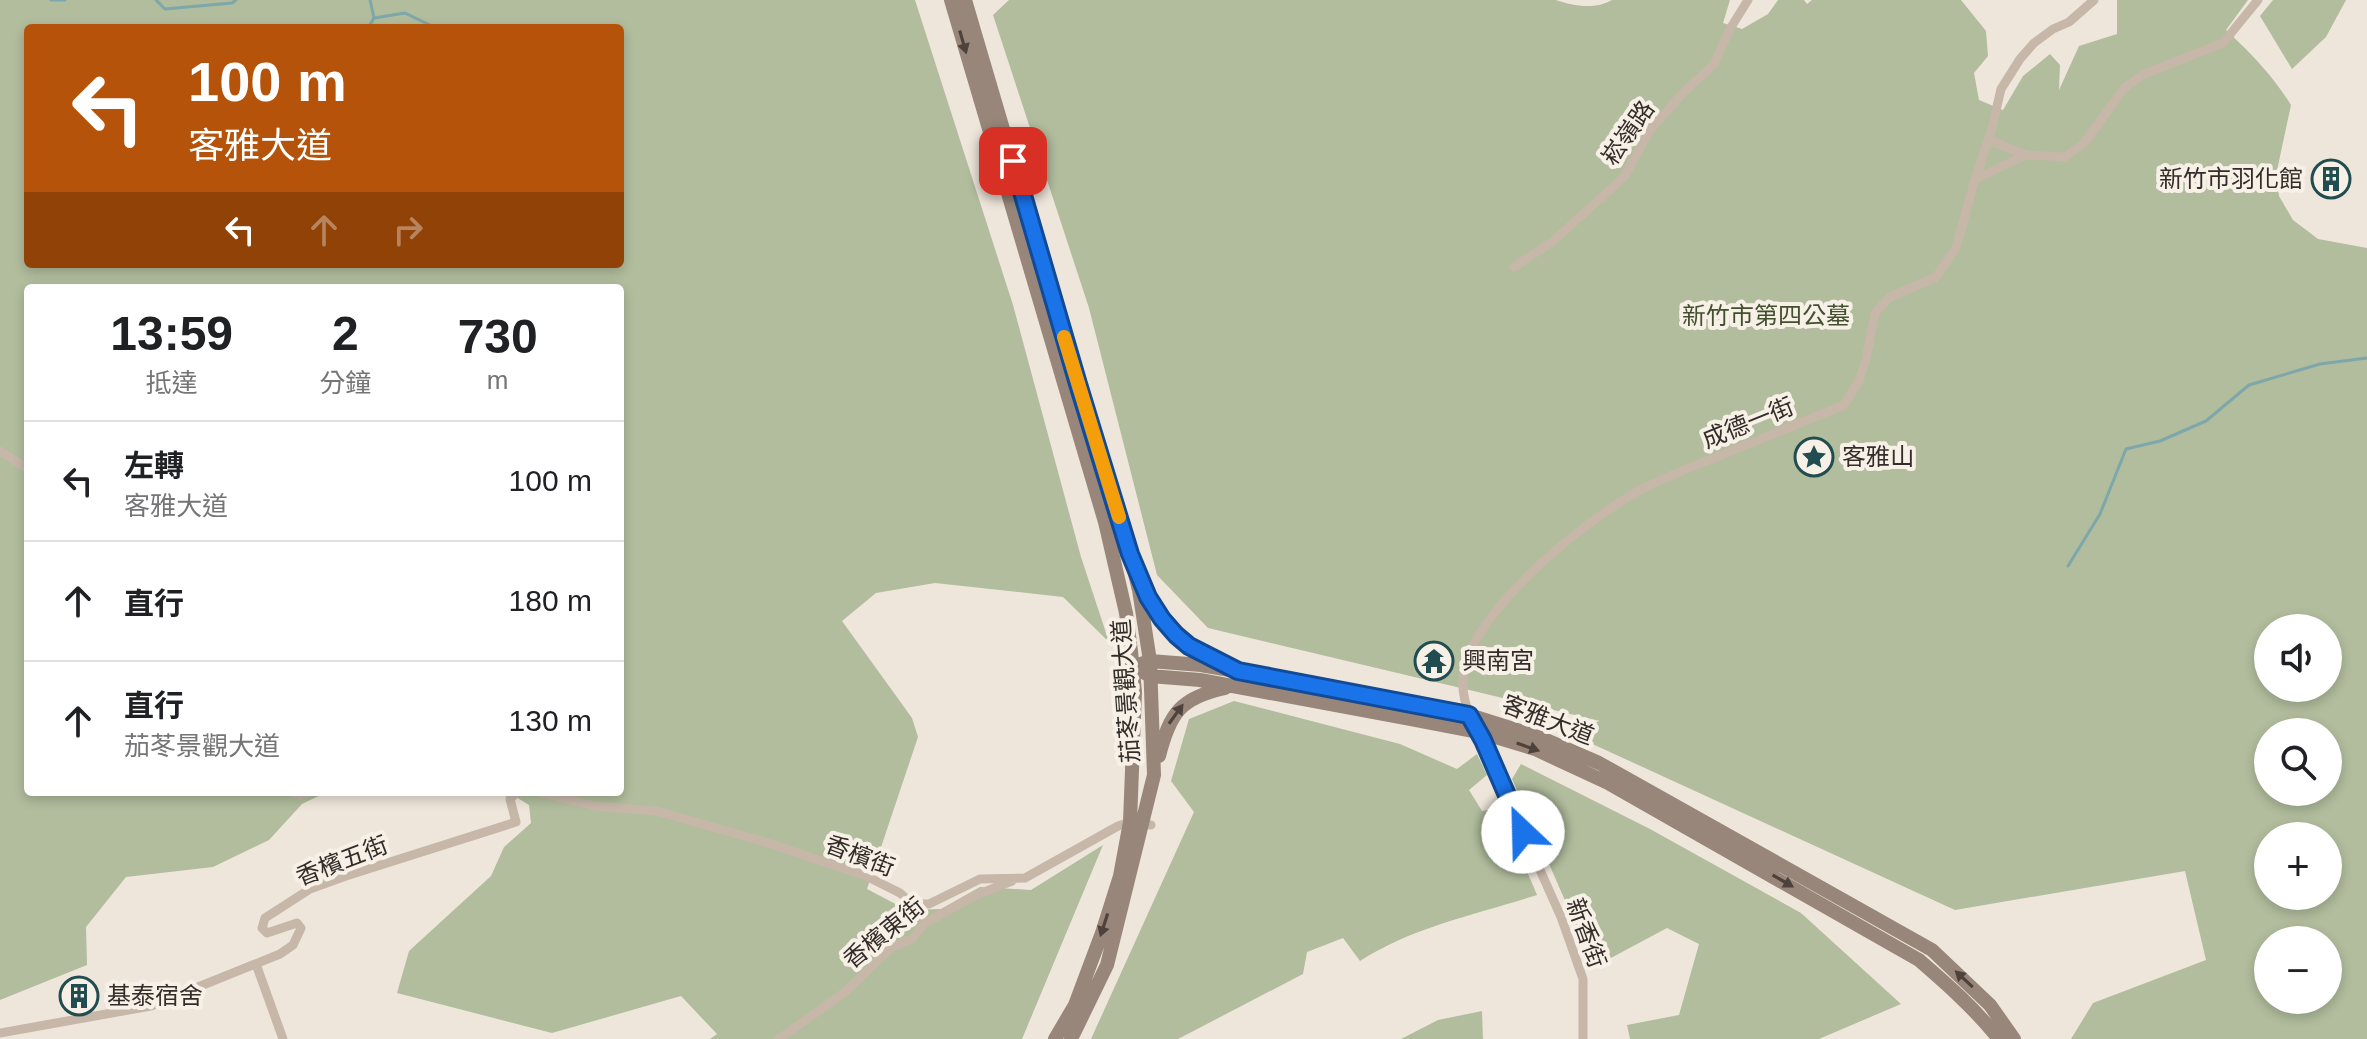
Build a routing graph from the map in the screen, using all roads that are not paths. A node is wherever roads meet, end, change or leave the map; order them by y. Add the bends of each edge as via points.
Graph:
1 (951, 0) edge
2 (965, 0) edge
3 (1748, 0) edge
4 (2094, 0) edge
5 (2258, 0) edge
6 (982, 82) junction
7 (1989, 140) junction
8 (2026, 155) junction
9 (1975, 179) junction
10 (1514, 267) dead end
11 (1071, 386) junction
12 (0, 451) edge
13 (24, 466) edge
14 (1130, 554) junction
15 (1132, 668) junction
16 (1150, 668) junction
17 (1238, 671) junction
18 (1233, 686) junction
19 (1469, 715) junction
20 (1479, 732) junction
21 (1154, 775) junction
22 (513, 796) edge
23 (555, 796) edge
24 (1141, 823) junction
25 (1025, 878) junction
26 (256, 964) junction
27 (0, 1033) edge
28 (283, 1039) edge
29 (779, 1039) edge
30 (1055, 1039) edge
31 (1071, 1039) edge
32 (1583, 1039) edge
33 (1999, 1039) edge
34 (2014, 1039) edge

1 -> 6 street
2 - 6 street
3 - 10 street, 崧嶺路 via 1714,64 1650,130 1624,177 1552,242
4 - 7 street, 成德一街 via 2020,59 2001,89
5 - 8 street via 2223,43 2144,74 2124,88 2085,142 2065,157
6 - 11 street
7 - 8 street
7 - 9 street, 成德一街
8 - 9 street
9 - 19 street, 成德一街 via 1956,248 1936,277 1890,297 1875,313 1859,381 1844,405 1647,487 1594,518 1519,586 1479,635 1464,667
11 - 14 street, 茄苳景觀大道
11 - 15 street, 茄苳景觀大道 via 1126,613
12 - 13 street
14 - 16 street, 茄苳景觀大道
14 - 17 street via 1148,597 1176,635
15 - 16 street, 客雅大道
15 - 24 street, 茄苳景觀大道
16 - 17 street, 客雅大道
16 - 18 street, 客雅大道
16 - 21 street, 茄苳景觀大道
17 - 19 street, 客雅大道
18 - 20 street, 客雅大道
21 -> 18 street via 1172,716 1200,694
19 - 20 street, 新香街
34 -> 19 street, 客雅大道 via 1990,1005 1932,950 1599,763
20 - 32 street, 新香街 via 1583,979
20 -> 33 street, 客雅大道 via 1535,749 1608,783 1919,960
21 - 24 street, 茄苳景觀大道
22 - 26 street, 香檳五街 via 516,822 310,889 265,918 262,928 267,933 297,923 301,928 293,945
23 - 25 street, 香檳街 via 594,806 657,811 762,841 866,876 918,904 929,904 980,879
24 - 25 street, 香檳街 via 1118,826
24 -> 30 street, 茄苳景觀大道 via 1075,1005
24 - 31 street, 茄苳景觀大道 via 1107,965
25 - 29 street, 香檳東街 via 974,896 925,923 912,939 892,947 845,992
26 - 27 street via 151,1006
26 - 28 street

